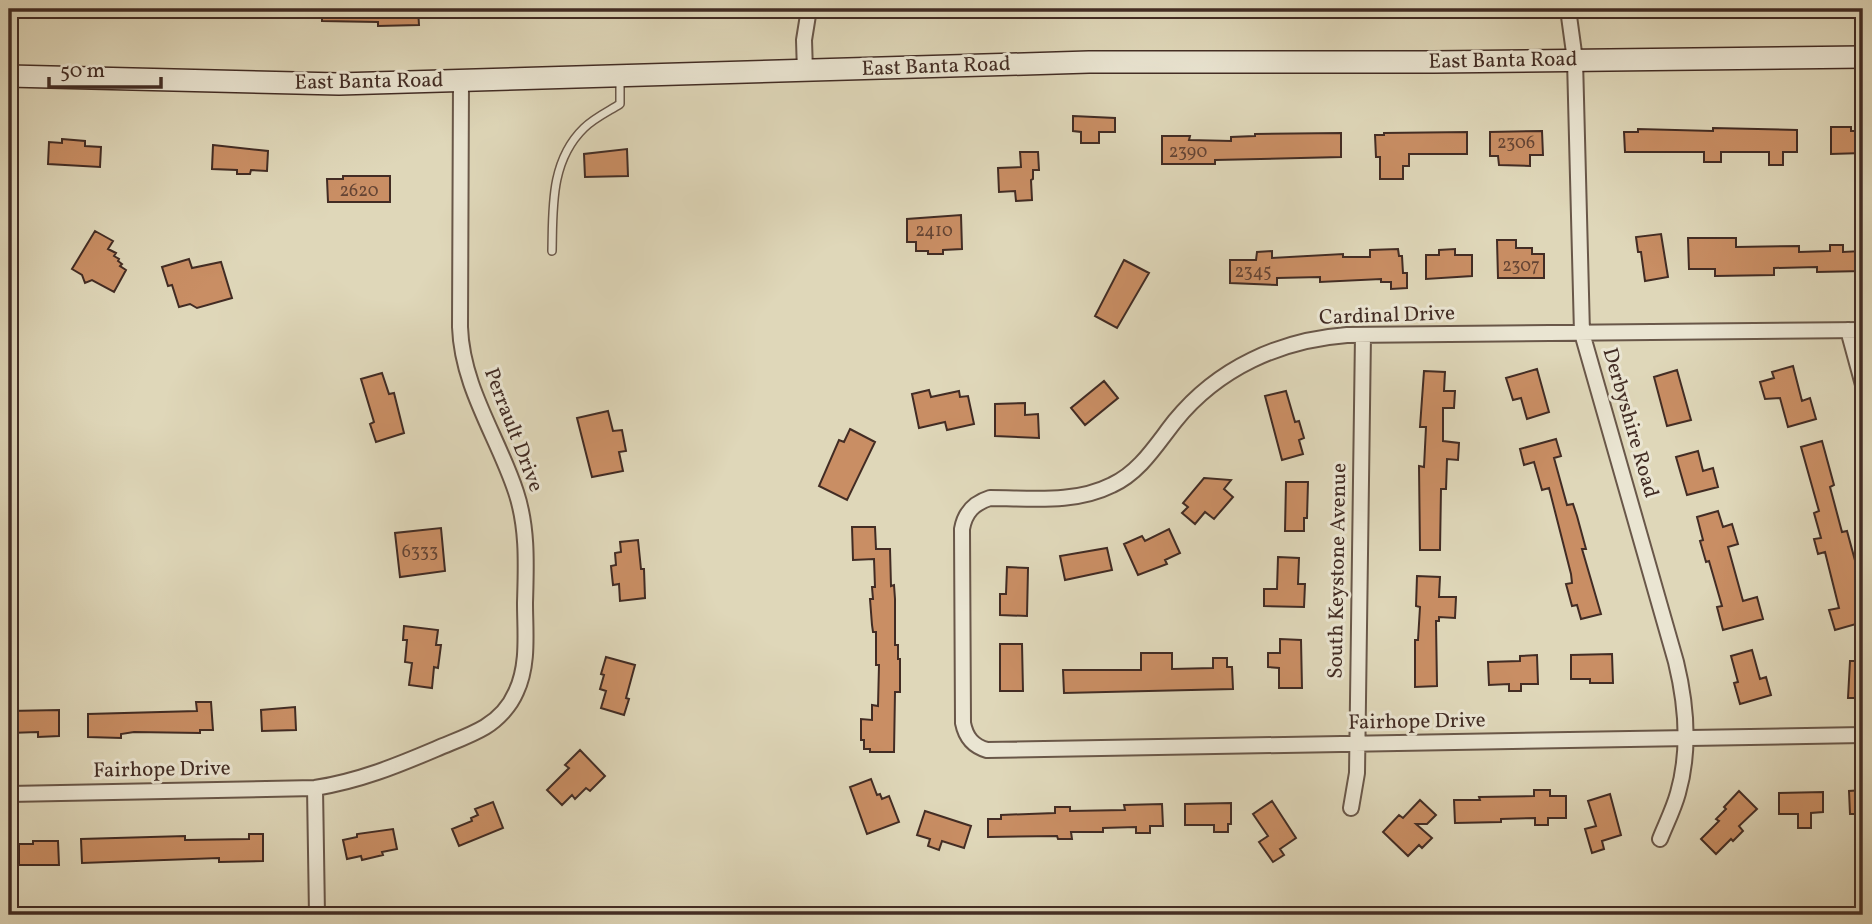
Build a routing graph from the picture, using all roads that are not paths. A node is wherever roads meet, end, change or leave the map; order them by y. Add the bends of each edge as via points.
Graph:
1 (808, 9) edge
2 (1567, 9) edge
3 (1863, 57) edge
4 (1575, 60) junction
5 (805, 72) junction
6 (9, 76) edge
7 (620, 76) junction
8 (461, 81) junction
9 (552, 251) dead end
10 (1856, 330) edge
11 (1582, 333) junction
12 (1363, 335) junction
13 (1863, 385) edge
14 (1863, 735) edge
15 (1684, 738) junction
16 (974, 744) joint
17 (1357, 744) junction
18 (316, 788) junction
19 (9, 794) edge
20 (1352, 808) dead end
21 (1660, 839) dead end
22 (317, 915) edge

1 - 5 street
2 - 4 street, Derbyshire Road
3 - 4 street, East Banta Road
4 - 5 street, East Banta Road via 1089,62
4 - 11 street, Derbyshire Road
5 - 7 street, East Banta Road
6 - 8 street, East Banta Road via 339,84
7 - 8 street, East Banta Road
7 - 9 lane via 620,104 584,128 561,160 553,195
8 - 18 street, Perrault Drive via 460,334 470,383 510,475 522,517 526,559 523,671 510,702 486,727 358,780
10 - 11 street, Cardinal Drive
10 - 13 street
11 - 12 street, Cardinal Drive
11 - 15 street, Derbyshire Road via 1677,669
12 - 16 street, Cardinal Drive via 1292,344 1259,355 1222,376 1190,404 1139,466 1111,486 1071,499 990,498 972,508 962,529 962,719
12 - 17 street, South Keystone Avenue
14 - 15 street, Fairhope Drive
15 - 17 street, Fairhope Drive
15 - 21 street, Derbyshire Road via 1679,787
16 - 17 street, Fairhope Drive via 987,750
17 - 20 street, South Keystone Avenue
18 - 19 street, Fairhope Drive
18 - 22 street

